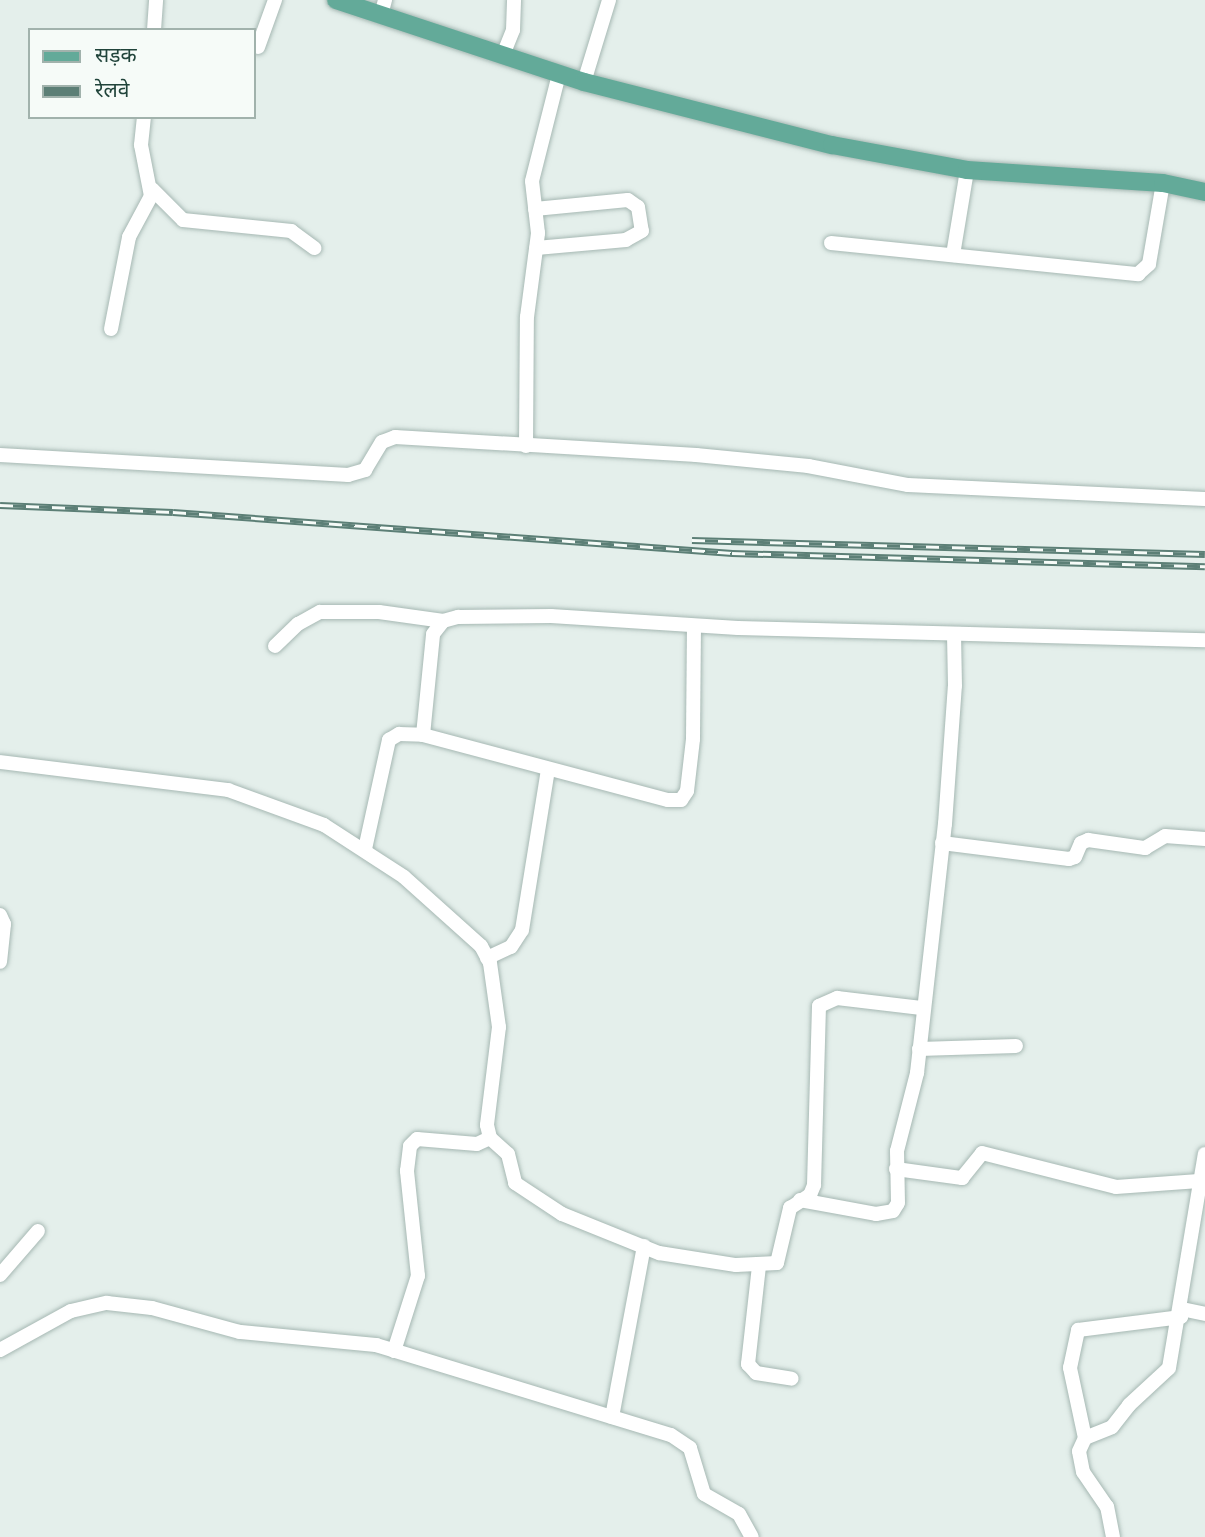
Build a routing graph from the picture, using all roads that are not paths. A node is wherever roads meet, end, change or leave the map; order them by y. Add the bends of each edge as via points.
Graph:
1 (156, 0) edge
2 (275, 0) edge
3 (514, 0) edge
4 (609, 0) edge
5 (343, 1) edge
6 (383, 8) edge
7 (153, 28) edge
8 (258, 47) dead end
9 (503, 55) junction
10 (559, 74) junction
11 (584, 82) junction
12 (144, 119) edge
13 (967, 170) junction
14 (1163, 183) junction
15 (152, 189) junction
16 (1205, 192) edge
17 (535, 209) junction
18 (831, 243) dead end
19 (314, 248) dead end
20 (537, 248) junction
21 (953, 255) junction
22 (111, 329) dead end
23 (526, 446) junction
24 (0, 455) edge
25 (1205, 499) edge
26 (443, 621) junction
27 (694, 626) junction
28 (954, 634) junction
29 (1205, 640) edge
30 (275, 646) dead end
31 (423, 735) junction
32 (0, 762) edge
33 (548, 770) junction
34 (1205, 839) edge
35 (942, 843) junction
36 (365, 849) junction
37 (0, 915) edge
38 (487, 958) junction
39 (0, 962) edge
40 (921, 1007) junction
41 (1016, 1046) dead end
42 (919, 1049) junction
43 (490, 1138) junction
44 (1205, 1154) edge
45 (896, 1169) junction
46 (1199, 1181) junction
47 (799, 1200) junction
48 (38, 1231) dead end
49 (644, 1246) junction
50 (759, 1266) junction
51 (0, 1275) edge
52 (1182, 1313) junction
53 (1205, 1314) edge
54 (0, 1350) edge
55 (394, 1351) junction
56 (792, 1379) dead end
57 (612, 1417) junction
58 (1085, 1438) junction
59 (752, 1537) edge
60 (1113, 1537) edge

1 - 7 street
2 - 8 street
3 - 9 street via 513,30
4 - 11 street
5 - 6 main road
6 - 9 main road
9 - 10 main road
10 - 11 main road
10 - 17 street via 533,173
11 - 13 main road via 832,145
12 - 15 street via 141,145
13 - 14 main road
13 - 21 street
14 - 16 main road
14 - 21 street via 1149,264 1138,274
15 - 19 street via 183,220 291,231
15 - 22 street via 129,237
17 - 20 street
17 - 20 street via 628,200 638,207 642,223 639,235 626,240
18 - 21 street
20 - 23 street via 527,317
23 - 24 street via 395,437 382,442 365,470 348,475
23 - 25 street via 796,465 908,485
26 - 27 street via 551,616
26 - 30 street via 379,612 320,612 298,624
26 - 31 street via 429,650
27 - 28 street
27 - 33 street via 696,694 685,797 668,800
28 - 29 street
28 - 35 street via 954,708
31 - 33 street
31 - 36 street via 399,734 388,740
32 - 36 street via 228,790 324,825
33 - 38 street via 522,930 511,947
34 - 35 street via 1165,836 1145,848 1088,840 1069,859
35 - 40 street
36 - 38 street via 414,885 481,946
37 - 39 street via 4,925
38 - 43 street via 496,985 499,1027 486,1118
40 - 42 street
40 - 47 street via 837,998 819,1006 814,1185 810,1195
41 - 42 street
42 - 45 street
43 - 49 street via 508,1154 519,1188 562,1214
43 - 55 street via 477,1144 418,1139 410,1146 407,1171 418,1276
44 - 46 street
45 - 46 street via 962,1178 982,1153 1116,1187
45 - 47 street via 898,1203 888,1213
46 - 52 street
47 - 50 street via 788,1215 780,1258 773,1265
48 - 51 street
49 - 50 street via 682,1259
49 - 57 street
50 - 56 street via 747,1364 756,1373
52 - 53 street
52 - 58 street via 1164,1378 1129,1405 1112,1427
52 - 58 street via 1078,1330 1070,1368
54 - 55 street via 71,1311 107,1303 152,1308 240,1332 351,1339
55 - 57 street
57 - 59 street via 684,1442 695,1459 704,1494 740,1514
58 - 60 street via 1079,1451 1083,1472 1107,1507

